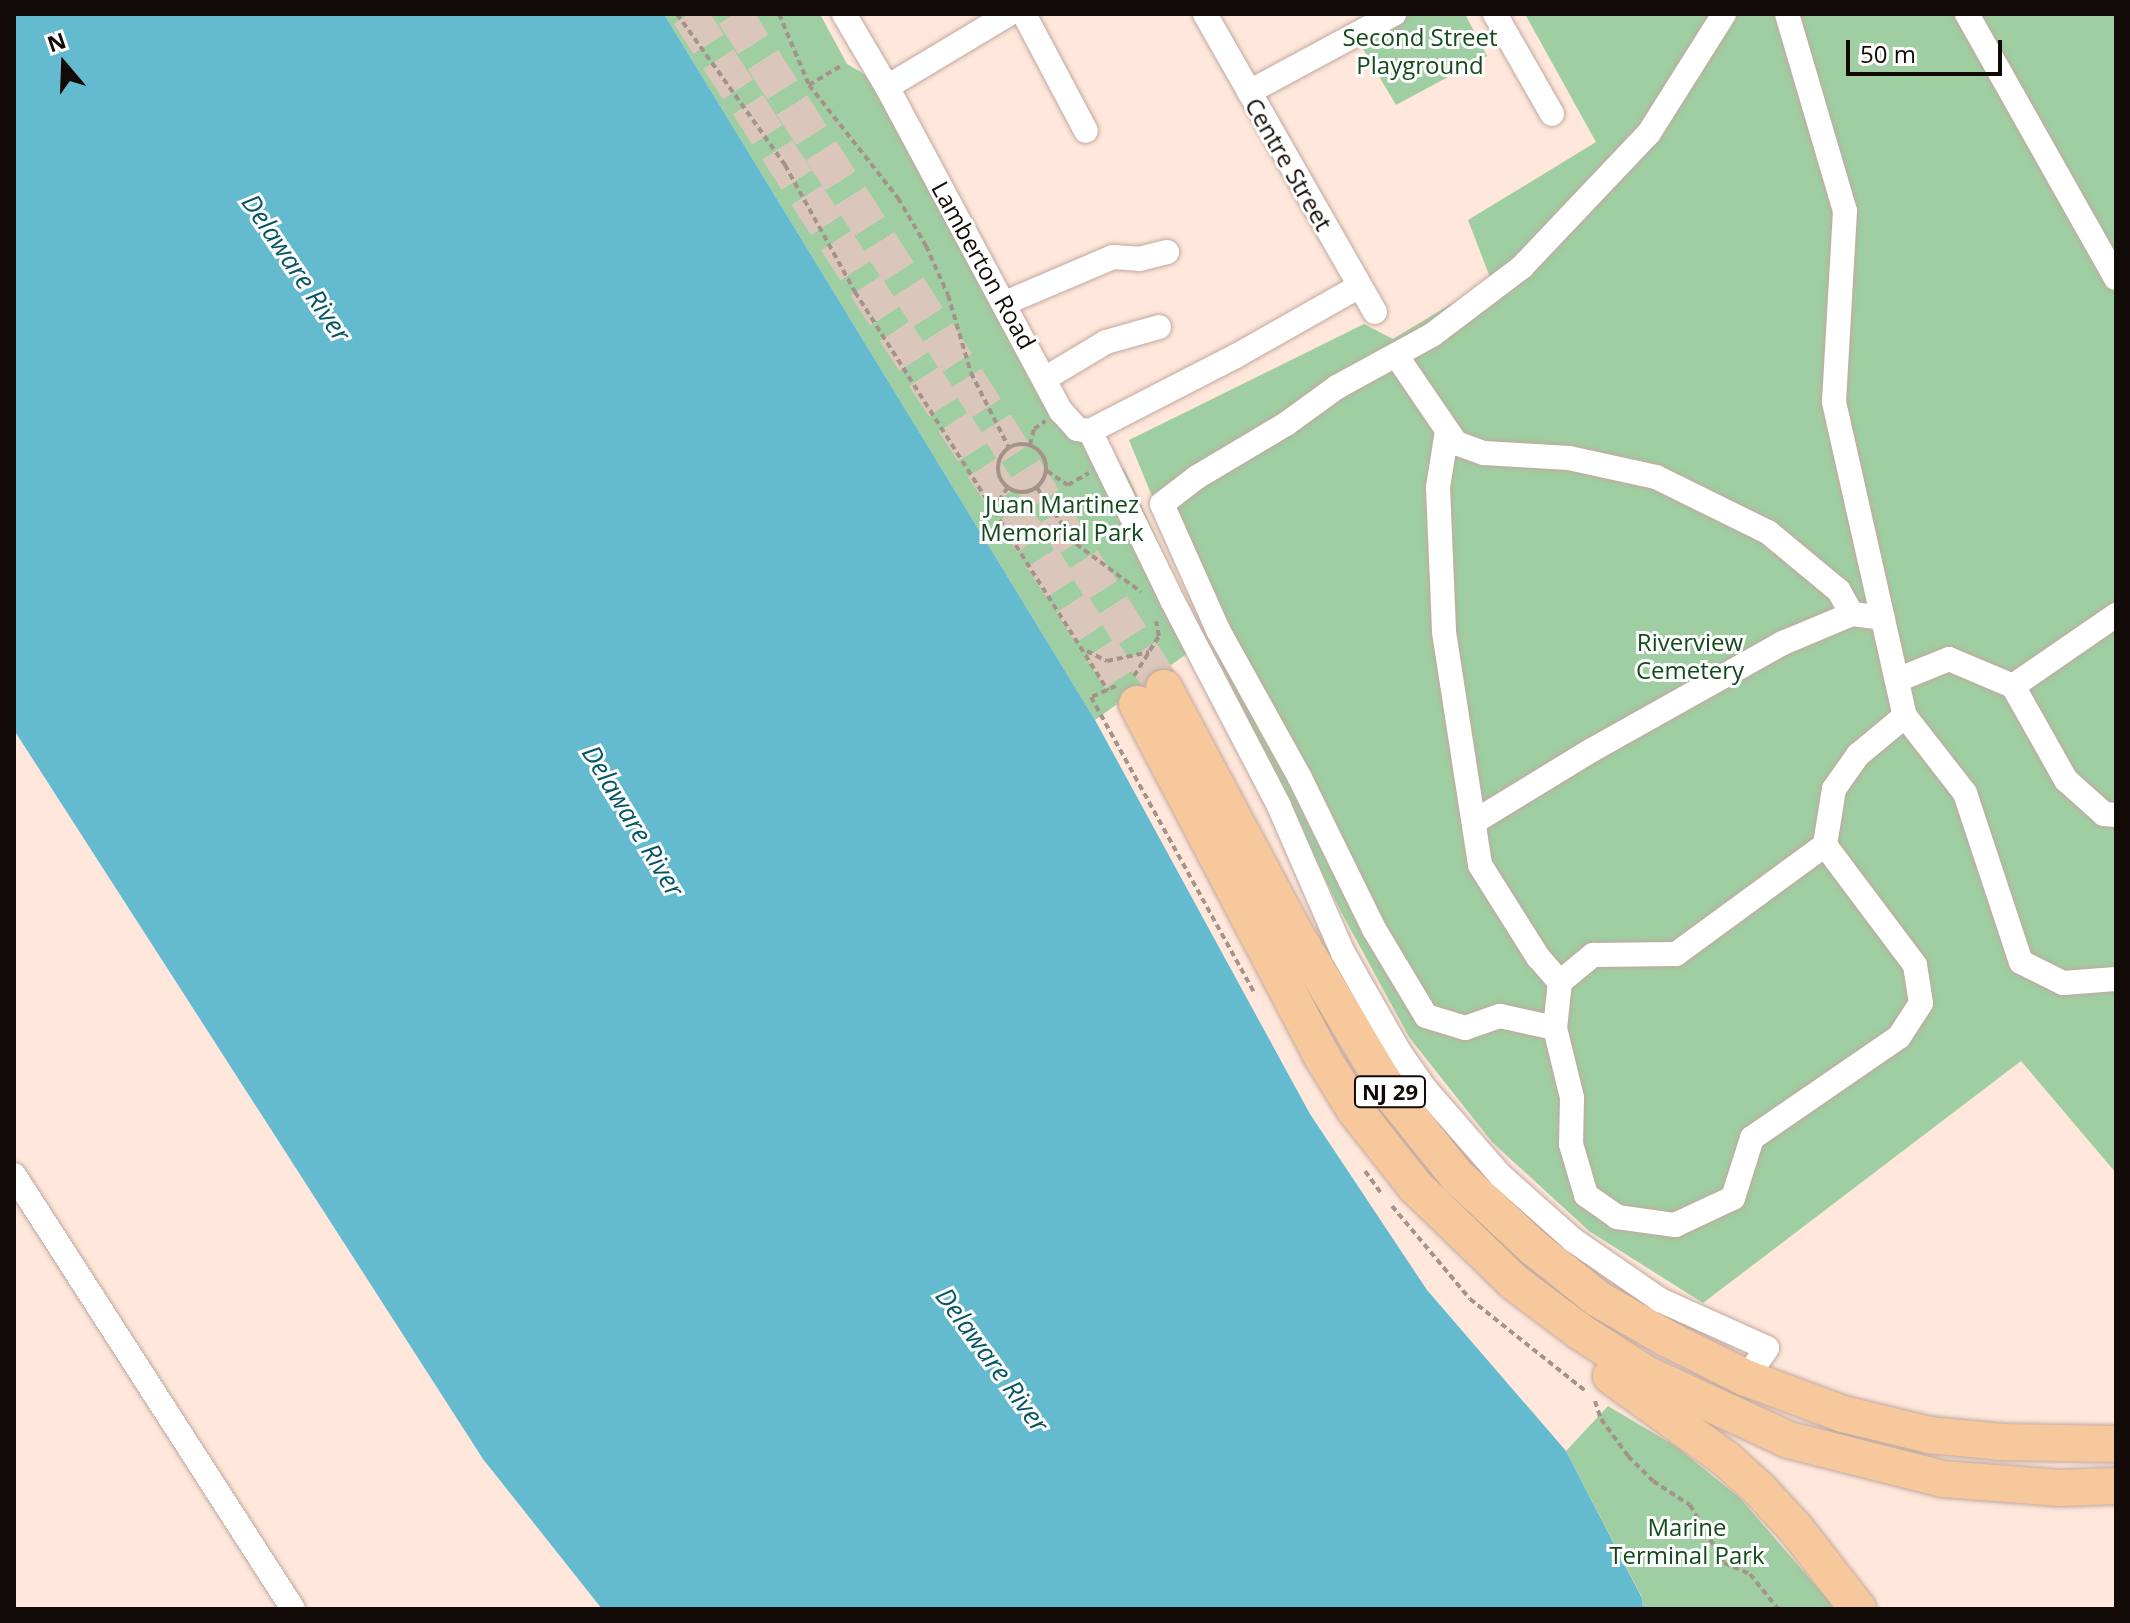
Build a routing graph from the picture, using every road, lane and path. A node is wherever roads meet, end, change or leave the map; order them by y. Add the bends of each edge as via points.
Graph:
1 (677, 14) edge
2 (779, 14) edge
3 (844, 14) edge
4 (1009, 14) edge
5 (1024, 14) edge
6 (1205, 14) edge
7 (1394, 14) edge
8 (1495, 14) edge
9 (1724, 14) edge
10 (1787, 14) edge
11 (1967, 14) edge
12 (841, 66) dead end
13 (809, 85) junction
14 (887, 87) junction
15 (1249, 92) junction
16 (1552, 114) dead end
17 (1086, 131) dead end
18 (1167, 252) dead end
19 (2116, 278) edge
20 (1358, 287) junction
21 (1005, 303) junction
22 (1375, 312) dead end
23 (1159, 327) dead end
24 (1396, 355) junction
25 (1046, 378) junction
26 (1049, 417) dead end
27 (1447, 431) junction
28 (1092, 436) junction
29 (1030, 445) junction
30 (1009, 448) junction
31 (1047, 471) junction
32 (1007, 488) junction
33 (1037, 488) junction
34 (993, 509) junction
35 (1146, 597) dead end
36 (1852, 614) junction
37 (2116, 615) edge
38 (1155, 616) dead end
39 (1883, 618) junction
40 (1085, 651) junction
41 (1149, 652) junction
42 (1897, 680) junction
43 (2013, 686) junction
44 (1132, 689) junction
45 (1905, 716) junction
46 (2116, 815) edge
47 (1474, 822) junction
48 (1825, 845) junction
49 (2116, 979) edge
50 (1560, 982) junction
51 (1259, 1001) dead end
52 (1555, 1028) junction
53 (1363, 1169) dead end
54 (14, 1175) edge
55 (1514, 1282) junction
56 (1746, 1378) junction
57 (2116, 1444) edge
58 (2116, 1486) edge
59 (293, 1609) edge
60 (1778, 1609) edge
61 (1858, 1609) edge

1 - 34 path via 785,165 855,292
2 - 13 path
3 - 14 street, Lamberton Road
4 - 14 street
5 - 17 street
6 - 15 street, Centre Street
7 - 15 street
8 - 16 street
9 - 24 street via 1649,133 1522,267 1432,335
10 - 39 street via 1845,211 1834,402
11 - 19 street
12 - 13 path
13 - 30 path via 889,187 926,246 948,295 971,373
14 - 21 street, Lamberton Road
15 - 20 street, Centre Street
18 - 21 street via 1139,259 1113,257
20 - 22 street, Centre Street
20 - 28 street
21 - 25 street, Lamberton Road
23 - 25 street via 1106,342
24 - 27 street
24 - 52 street via 1337,387 1162,504 1218,630 1300,778 1374,929 1426,1016 1465,1028 1500,1016
25 - 28 street, Lamberton Road via 1061,411
26 - 29 path via 1034,429
27 - 36 street via 1456,443 1484,453 1569,458 1656,477 1768,532 1839,591
27 - 47 street via 1438,487 1444,632
28 - 31 path via 1097,461 1082,480 1068,485
28 - 56 street via 1279,806 1343,953 1425,1089 1501,1176 1573,1240 1660,1300 1767,1348
29 - 30 path
29 - 31 path via 1043,455
30 - 32 path via 998,467
31 - 33 path
32 - 33 path via 1022,493
32 - 34 path
33 - 35 path via 1076,544
34 - 40 path
36 - 39 street
36 - 47 street via 1783,643
37 - 43 street
38 - 41 path via 1159,636
39 - 42 street
40 - 41 path via 1107,661
40 - 44 path
41 - 44 path
42 - 43 street via 1949,659
42 - 45 street
43 - 46 street via 2066,780 2104,814
44 - 51 path via 1091,697
44 - 55 highway, NJ 29 via 1307,1028 1355,1110 1415,1186
44 - 56 highway, NJ 29 via 1292,928 1369,1061 1448,1166 1533,1247 1598,1299
45 - 48 street via 1858,755 1834,789
45 - 49 street via 1965,793 2021,962 2063,983
47 - 50 street via 1480,865 1538,957
48 - 50 street via 1676,954 1593,955
48 - 52 street via 1915,965 1921,1003 1899,1037 1752,1138 1733,1198 1675,1225 1617,1217 1586,1195 1571,1144 1572,1098
50 - 52 street
53 - 60 path via 1470,1299 1594,1397 1601,1419 1628,1456 1653,1481 1690,1505 1724,1563 1750,1574
54 - 59 street
55 - 58 highway, NJ 29 via 1646,1374 1789,1440 1943,1479 2060,1488
55 - 61 highway via 1565,1346 1726,1459 1759,1489
56 - 57 highway, NJ 29 via 1843,1414 1929,1435

